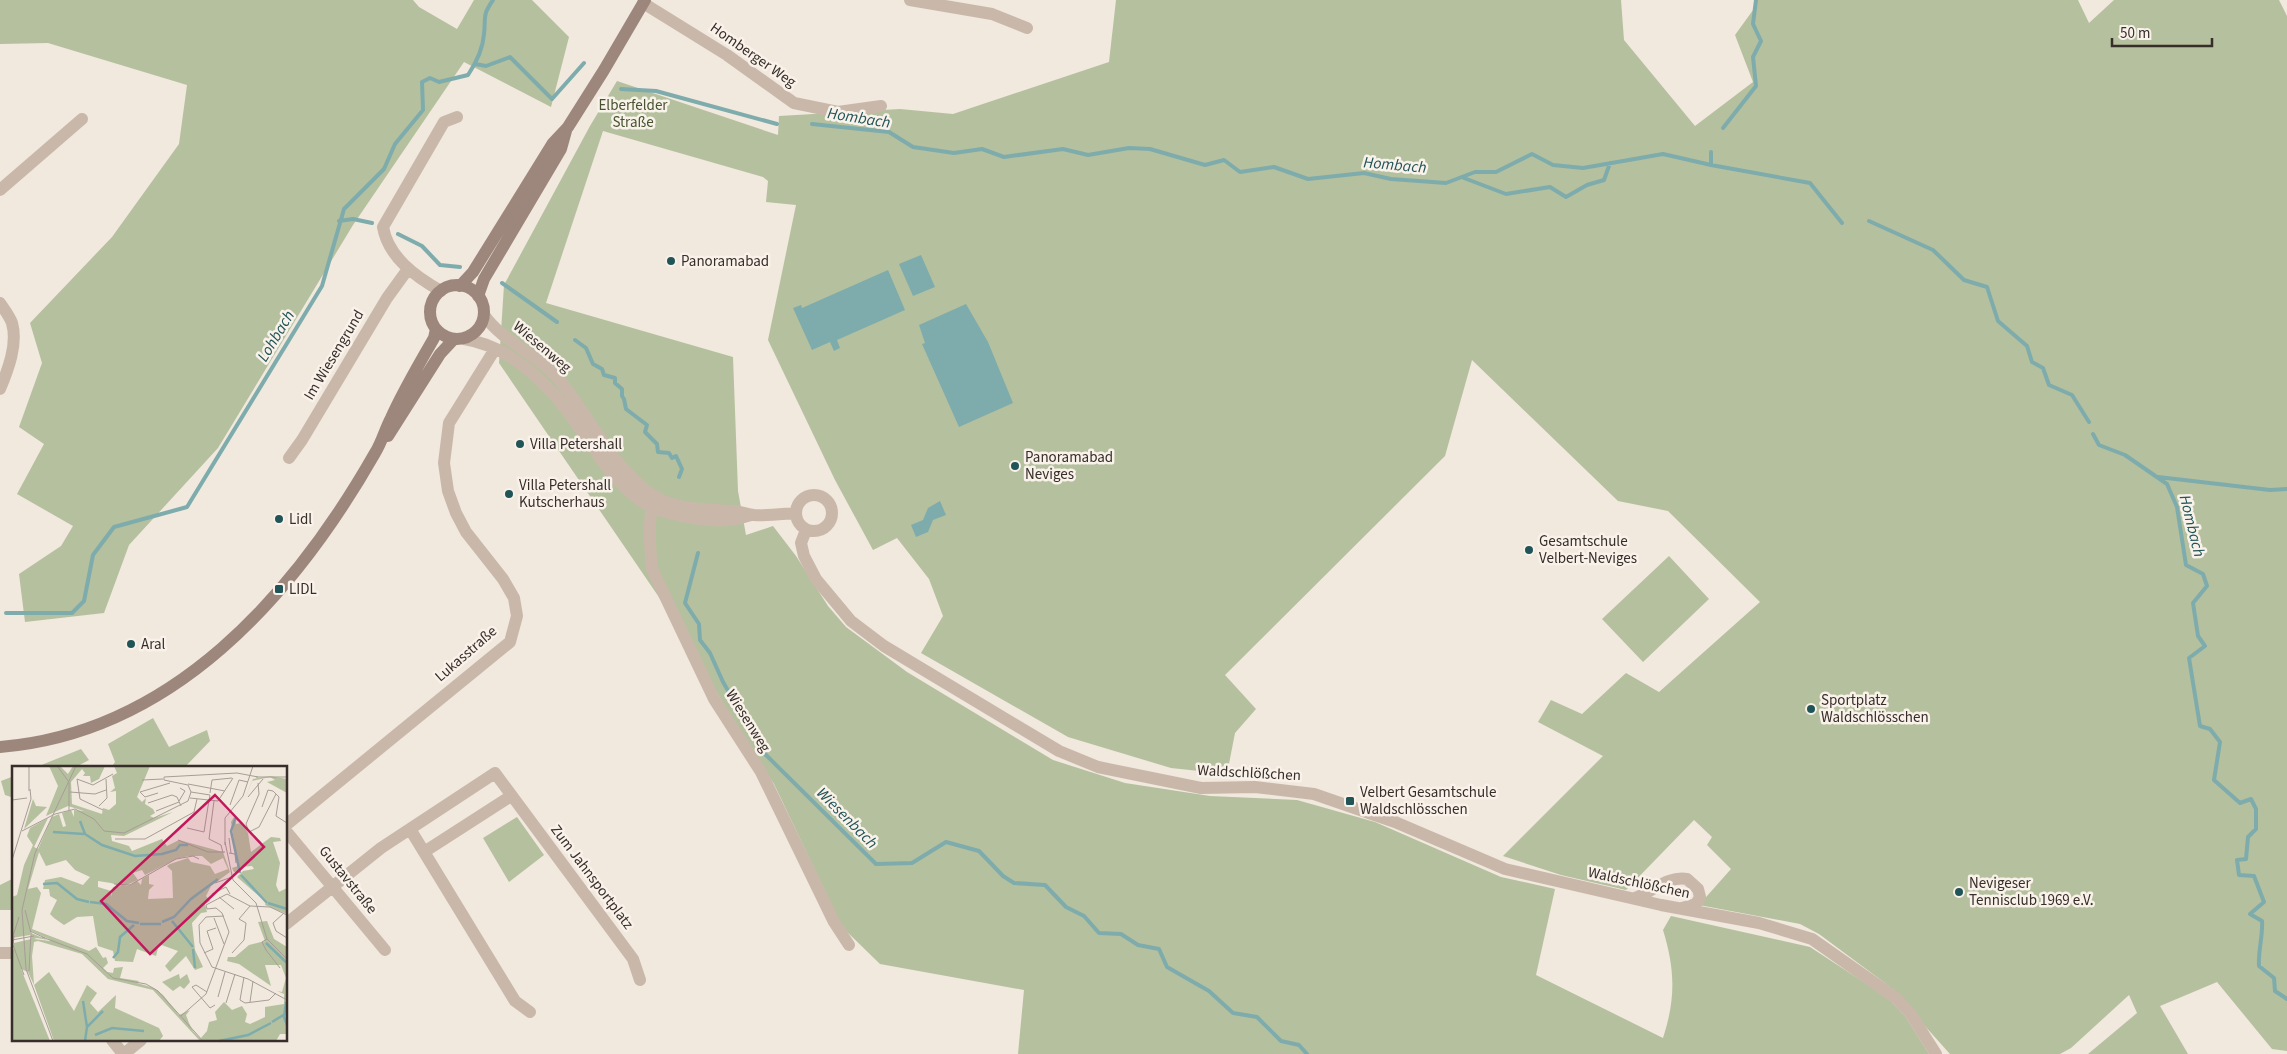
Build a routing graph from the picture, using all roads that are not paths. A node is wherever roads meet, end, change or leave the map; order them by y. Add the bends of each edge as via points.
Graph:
1 (910, 0) edge
2 (644, 2) edge
3 (1027, 28) dead end
4 (881, 106) dead end
5 (457, 117) dead end
6 (82, 119) dead end
7 (568, 127) junction
8 (0, 190) edge
9 (408, 269) junction
10 (460, 286) junction
11 (437, 295) junction
12 (478, 296) junction
13 (0, 303) edge
14 (484, 315) junction
15 (436, 329) junction
16 (459, 339) junction
17 (495, 349) junction
18 (0, 389) edge
19 (377, 450) junction
20 (289, 458) dead end
21 (653, 502) junction
22 (795, 513) junction
23 (806, 530) junction
24 (0, 747) edge
25 (511, 796) junction
26 (288, 823) edge
27 (410, 829) junction
28 (288, 833) edge
29 (424, 852) junction
30 (332, 888) junction
31 (1635, 898) junction
32 (1679, 908) junction
33 (288, 922) edge
34 (849, 945) dead end
35 (385, 950) dead end
36 (640, 980) dead end
37 (530, 1012) dead end
38 (114, 1042) edge
39 (138, 1042) edge
40 (123, 1054) edge
41 (1936, 1054) edge

1 - 3 street via 992,14
2 - 4 street, Homberger Weg via 727,54 794,103 838,112
2 - 7 main road
5 - 9 street via 444,122 383,228 391,250
6 - 8 street
7 - 10 main road via 553,143 473,272
7 - 12 main road via 561,149 484,279
9 - 11 street
9 - 20 street, Im Wiesengrund
10 - 11 main road via 450,286
10 - 12 main road
11 - 15 main road via 431,320
12 - 14 main road
13 - 18 street via 12,323 13,347
14 - 16 main road via 481,326
14 - 21 street, Wiesenweg via 497,330 554,374 586,414 602,441
15 - 16 main road via 444,336
15 - 19 main road
16 - 17 street, Wiesenweg via 478,341
16 - 19 main road via 440,354 399,422
17 - 21 street, Wiesenweg via 546,385 613,473 636,497
17 - 26 street, Lukasstraße via 449,423 444,463 448,491 456,513 514,598 517,616 510,642
19 - 24 main road via 299,565 259,614 202,665 161,694 119,716 74,734
21 - 22 street, Wiesenweg via 674,515 708,521
21 - 34 street, Wiesenweg via 652,569 714,699 761,772 834,922
22 - 23 street
22 - 23 street via 800,500 806,496 813,494 826,499 832,512 827,525 814,531
23 - 31 street, Waldschlößchen via 801,544 804,556 816,579 851,620 884,646 1059,751 1098,766 1201,788 1255,787 1314,794 1395,822 1505,868 1550,881
25 - 27 street, Zum Jahnsportplatz via 495,773
25 - 29 street
25 - 36 street, Zum Jahnsportplatz via 633,958
27 - 29 street
27 - 30 street, Zum Jahnsportplatz
28 - 30 street, Gustavstraße
29 - 37 street via 515,1002
30 - 33 street, Zum Jahnsportplatz
30 - 35 street, Gustavstraße
31 - 32 street, Waldschlößchen
31 - 32 street via 1669,879 1687,879 1698,889 1700,897 1696,904
32 - 41 street, Waldschlößchen via 1759,923 1812,939 1896,998 1910,1013
38 - 40 street
39 - 40 street

